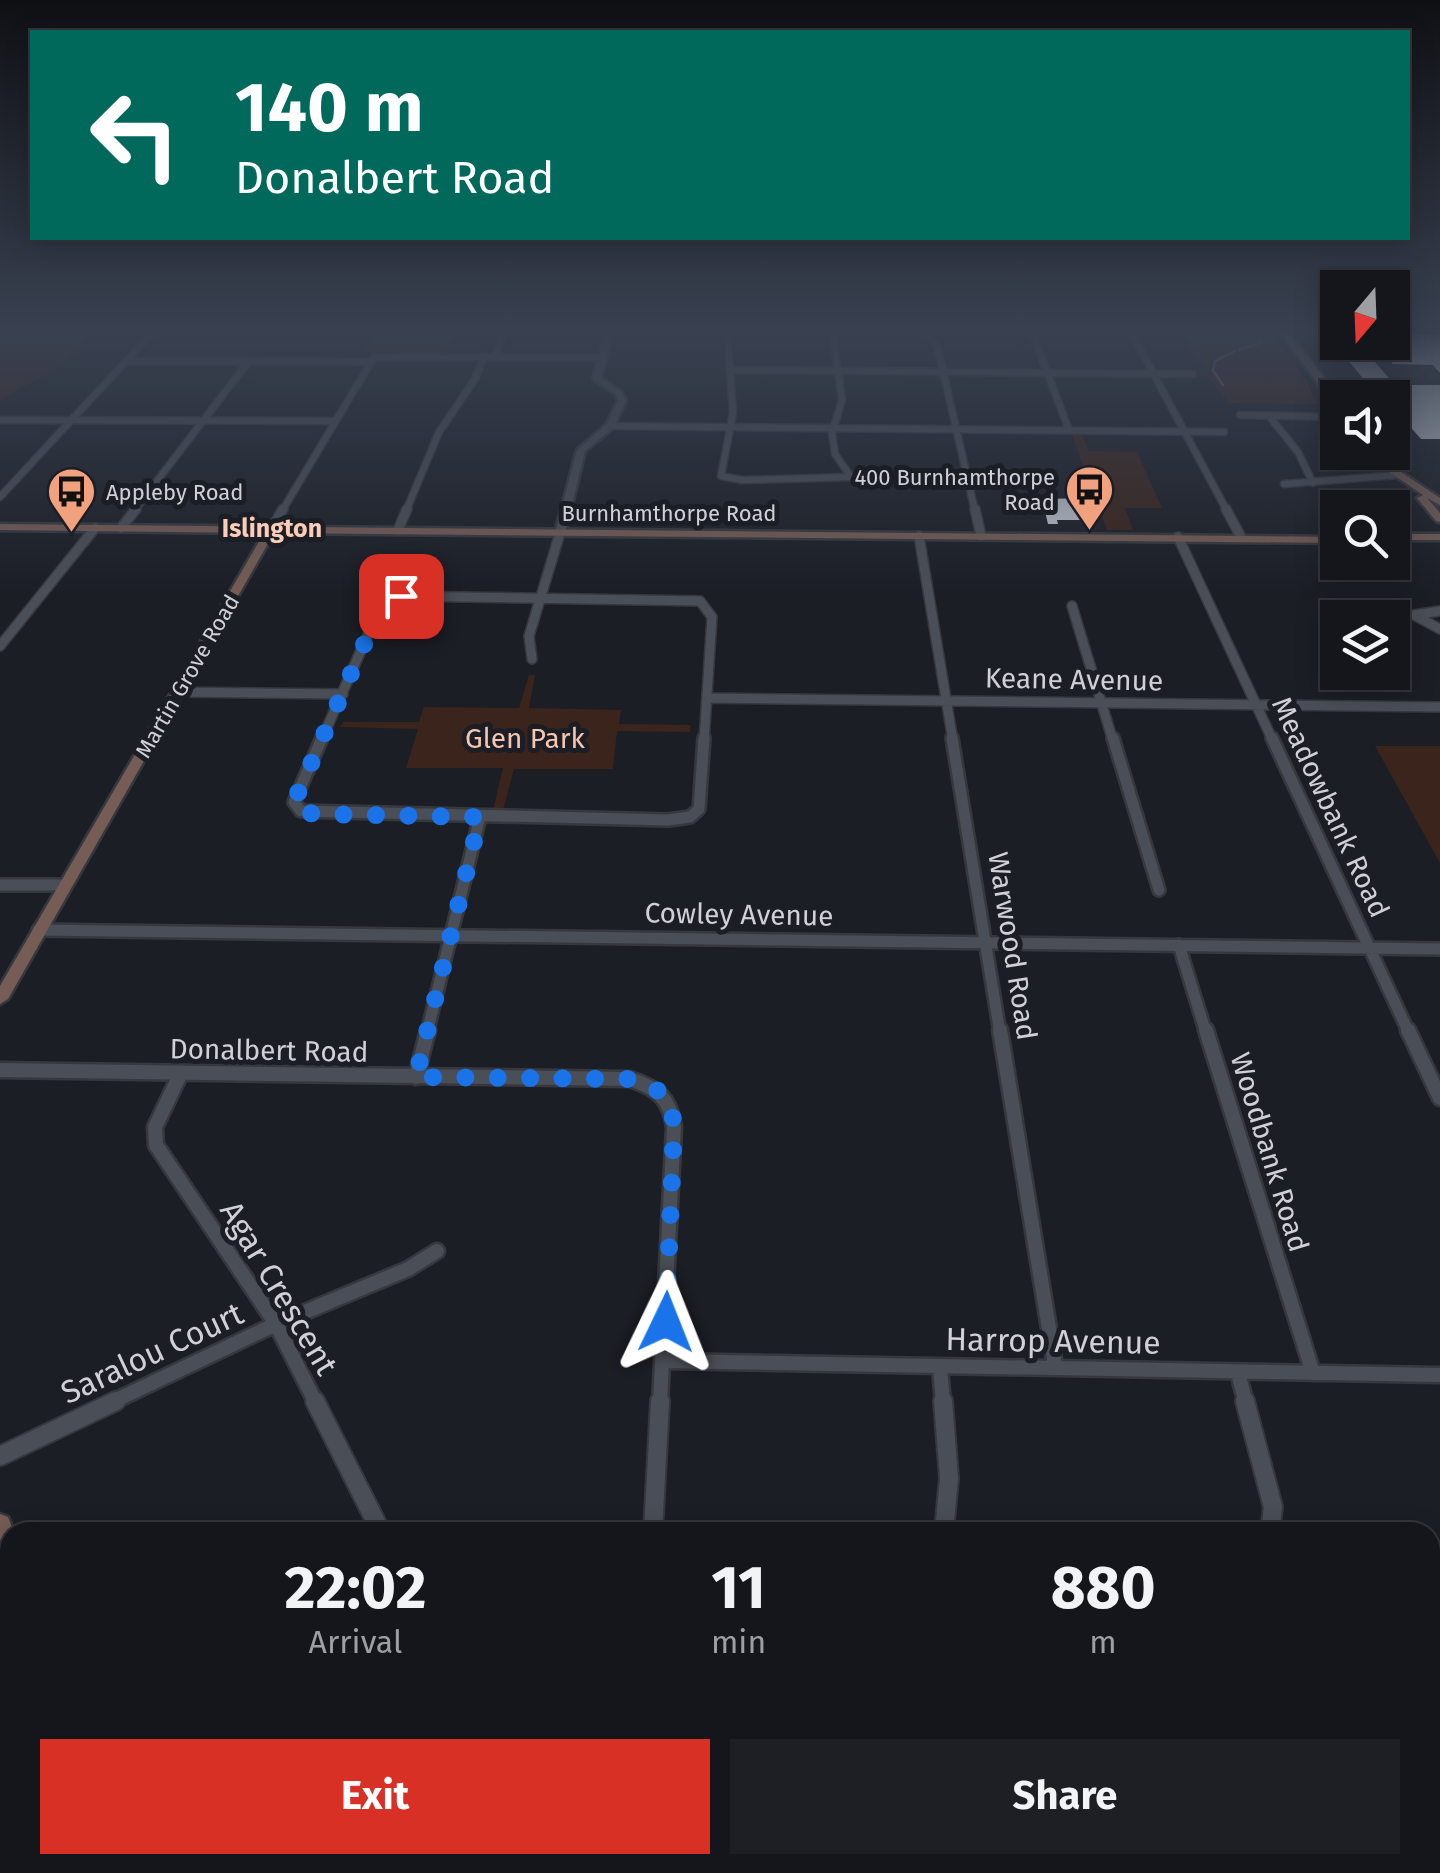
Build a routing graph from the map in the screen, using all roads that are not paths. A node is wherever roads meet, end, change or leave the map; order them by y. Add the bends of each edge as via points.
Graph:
1 (74, 417) edge
2 (205, 417) edge
3 (338, 417) edge
4 (448, 417) edge
5 (614, 417) edge
6 (732, 417) edge
7 (838, 417) edge
8 (953, 417) edge
9 (1064, 417) edge
10 (1177, 417) edge
11 (1270, 417) edge
12 (0, 420) edge
13 (72, 420) junction
14 (202, 421) junction
15 (335, 422) junction
16 (610, 426) junction
17 (732, 428) junction
18 (838, 428) junction
19 (956, 430) junction
20 (1069, 430) junction
21 (1184, 431) junction
22 (1224, 432) dead end
23 (1390, 470) edge
24 (1400, 477) junction
25 (1313, 483) junction
26 (1284, 484) dead end
27 (0, 497) edge
28 (1440, 502) edge
29 (1440, 519) edge
30 (0, 527) edge
31 (95, 528) junction
32 (121, 528) junction
33 (272, 528) junction
34 (398, 530) junction
35 (560, 532) junction
36 (919, 536) junction
37 (981, 536) junction
38 (1178, 537) junction
39 (1241, 538) junction
40 (1320, 540) edge
41 (1410, 540) edge
42 (1440, 541) edge
43 (542, 596) junction
44 (1072, 606) dead end
45 (1440, 610) edge
46 (1440, 630) edge
47 (0, 646) edge
48 (532, 659) dead end
49 (180, 692) junction
50 (343, 694) junction
51 (708, 698) junction
52 (946, 700) junction
53 (1104, 702) junction
54 (1258, 704) junction
55 (1440, 707) edge
56 (480, 817) junction
57 (0, 885) edge
58 (63, 886) junction
59 (1159, 890) dead end
60 (38, 930) junction
61 (454, 934) junction
62 (987, 942) junction
63 (1179, 944) junction
64 (1371, 949) junction
65 (1440, 950) edge
66 (0, 999) edge
67 (0, 1070) edge
68 (180, 1075) junction
69 (416, 1077) junction
70 (1440, 1098) edge
71 (437, 1251) dead end
72 (276, 1324) junction
73 (664, 1361) junction
74 (1056, 1365) junction
75 (940, 1368) junction
76 (1238, 1372) junction
77 (1313, 1373) junction
78 (1440, 1375) edge
79 (0, 1456) edge
80 (376, 1522) edge
81 (654, 1522) edge
82 (945, 1522) edge
83 (1271, 1522) edge

1 - 13 street
2 - 14 street
3 - 15 street, Martin Grove Road
4 - 34 street
5 - 16 street
6 - 17 street
7 - 18 street
8 - 19 street
9 - 20 street
10 - 21 street
11 - 25 street via 1293,443
12 - 13 street
13 - 14 street
13 - 27 street
14 - 15 street
14 - 32 street
15 - 33 street, Martin Grove Road
16 - 17 street
16 - 35 street via 580,450
17 - 18 street
17 - 18 street via 722,476 733,480 849,478 834,451 832,433
18 - 19 street
19 - 20 street
19 - 37 street
20 - 21 street
21 - 22 street
21 - 39 street
23 - 24 main road
24 - 25 street
24 - 28 main road
24 - 29 main road
25 - 26 street
30 - 31 main road, Burnhamthorpe Road
31 - 32 main road, Burnhamthorpe Road
31 - 47 street
32 - 33 main road, Burnhamthorpe Road
33 - 34 main road, Burnhamthorpe Road
33 - 49 main road, Martin Grove Road
34 - 35 main road, Burnhamthorpe Road
35 - 36 main road, Burnhamthorpe Road
35 - 43 street
36 - 37 main road, Burnhamthorpe Road
36 - 52 street, Warwood Road
37 - 38 main road, Burnhamthorpe Road
38 - 39 main road, Burnhamthorpe Road
38 - 54 street, Meadowbank Road
39 - 40 main road, Burnhamthorpe Road
41 - 42 main road
43 - 48 street via 529,636
43 - 50 street via 387,599
43 - 51 street via 700,601 712,617
44 - 53 street
45 - 46 street via 1414,615
49 - 50 street
49 - 58 main road, Martin Grove Road
50 - 56 street via 294,802 301,811
51 - 52 street, Keane Avenue
51 - 56 street via 699,808 690,817
52 - 53 street, Keane Avenue
52 - 62 street, Warwood Road
53 - 54 street, Keane Avenue
53 - 59 street
54 - 55 street, Keane Avenue
54 - 64 street, Meadowbank Road
56 - 61 street
57 - 58 street
58 - 60 main road, Martin Grove Road
60 - 61 street, Cowley Avenue
60 - 66 main road, Martin Grove Road
61 - 62 street, Cowley Avenue
61 - 69 street
62 - 63 street, Cowley Avenue
62 - 74 street, Warwood Road
63 - 64 street, Cowley Avenue
63 - 77 street, Woodbank Road
64 - 65 street, Cowley Avenue
64 - 70 street, Meadowbank Road
67 - 68 street, Donalbert Road
68 - 69 street, Donalbert Road
68 - 72 street, Agar Crescent via 155,1127 156,1145
69 - 73 street, Donalbert Road via 630,1079 657,1087 672,1102
71 - 72 street, Saralou Court
72 - 79 street, Saralou Court
72 - 80 street, Agar Crescent
73 - 75 street, Harrop Avenue
73 - 81 street
74 - 75 street, Harrop Avenue
74 - 76 street, Harrop Avenue
75 - 82 street via 950,1478
76 - 77 street, Harrop Avenue
76 - 83 street
77 - 78 street, Harrop Avenue

